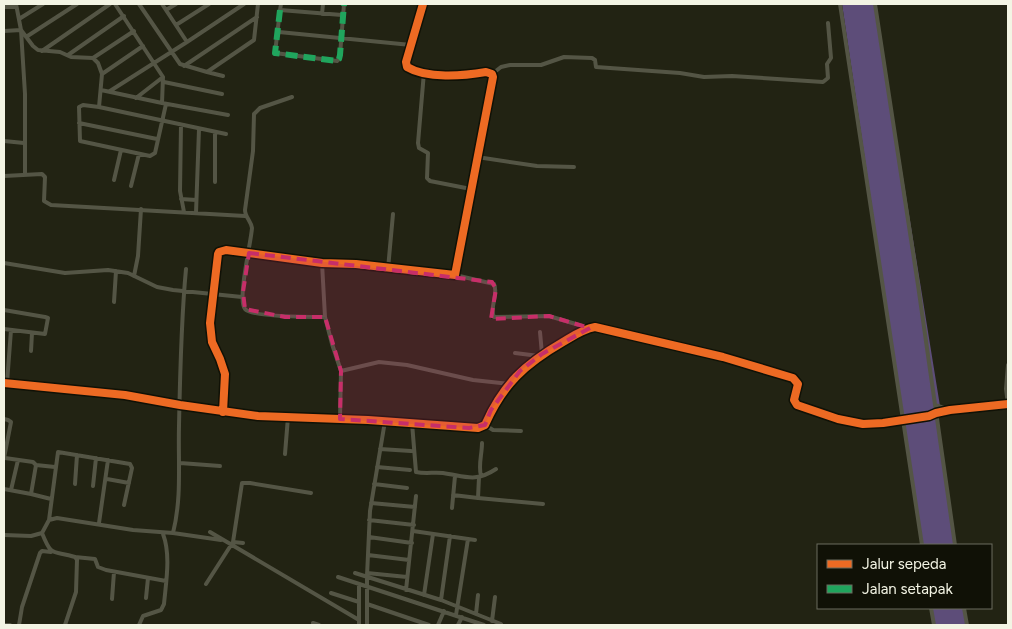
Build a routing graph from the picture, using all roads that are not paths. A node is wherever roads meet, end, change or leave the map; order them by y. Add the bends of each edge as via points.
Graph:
1 (43, 4) edge
2 (77, 4) edge
3 (110, 4) edge
4 (116, 4) edge
5 (139, 4) edge
6 (162, 4) edge
7 (176, 4) edge
8 (209, 4) edge
9 (244, 4) edge
10 (258, 4) edge
11 (281, 4) edge
12 (301, 4) edge
13 (323, 4) edge
14 (344, 4) edge
15 (423, 4) edge
16 (840, 4) edge
17 (875, 4) edge
18 (16, 5) edge
19 (4, 7) edge
20 (166, 10) junction
21 (280, 10) junction
22 (301, 11) junction
23 (322, 14) junction
24 (342, 15) junction
25 (124, 16) junction
26 (257, 17) junction
27 (19, 20) junction
28 (828, 23) dead end
29 (176, 26) junction
30 (21, 30) junction
31 (4, 31) edge
32 (134, 31) junction
33 (279, 32) junction
34 (26, 37) junction
35 (340, 38) junction
36 (187, 42) junction
37 (412, 45) junction
38 (33, 46) junction
39 (144, 46) junction
40 (23, 48) junction
41 (42, 51) junction
42 (170, 52) junction
43 (68, 55) junction
44 (93, 58) junction
45 (154, 62) junction
46 (184, 66) junction
47 (207, 72) junction
48 (424, 72) junction
49 (102, 74) junction
50 (492, 74) junction
51 (223, 76) dead end
52 (163, 77) junction
53 (164, 82) junction
54 (101, 90) junction
55 (110, 91) junction
56 (222, 94) dead end
57 (136, 98) junction
58 (292, 98) dead end
59 (164, 103) junction
60 (99, 107) junction
61 (228, 115) dead end
62 (162, 122) junction
63 (79, 123) junction
64 (181, 126) junction
65 (199, 129) junction
66 (216, 132) junction
67 (226, 134) dead end
68 (157, 139) junction
69 (4, 141) edge
70 (24, 142) junction
71 (121, 150) junction
72 (139, 154) junction
73 (477, 157) junction
74 (574, 167) dead end
75 (24, 174) junction
76 (4, 176) edge
77 (114, 180) dead end
78 (215, 182) dead end
79 (131, 186) dead end
80 (471, 189) junction
81 (182, 199) junction
82 (196, 200) junction
83 (141, 209) junction
84 (184, 212) junction
85 (196, 213) junction
86 (393, 214) dead end
87 (245, 216) junction
88 (249, 253) junction
89 (4, 263) edge
90 (322, 263) junction
91 (388, 268) junction
92 (186, 269) dead end
93 (116, 271) junction
94 (455, 275) junction
95 (134, 276) junction
96 (184, 292) junction
97 (213, 294) junction
98 (242, 297) junction
99 (114, 302) dead end
100 (4, 310) edge
101 (325, 317) junction
102 (590, 328) junction
103 (4, 329) edge
104 (11, 330) junction
105 (540, 332) dead end
106 (32, 333) junction
107 (4, 346) edge
108 (10, 347) junction
109 (31, 351) dead end
110 (515, 353) dead end
111 (540, 355) junction
112 (1008, 365) edge
113 (341, 371) junction
114 (5, 383) edge
115 (510, 384) junction
116 (935, 404) junction
117 (1008, 404) edge
118 (180, 405) junction
119 (947, 411) junction
120 (223, 412) junction
121 (936, 413) junction
122 (288, 417) junction
123 (4, 419) edge
124 (340, 419) junction
125 (904, 420) junction
126 (385, 421) junction
127 (412, 423) junction
128 (485, 425) junction
129 (521, 431) dead end
130 (482, 443) dead end
131 (380, 449) junction
132 (411, 451) dead end
133 (285, 454) dead end
134 (77, 455) junction
135 (4, 458) edge
136 (96, 458) junction
137 (18, 460) junction
138 (108, 460) junction
139 (180, 463) junction
140 (36, 465) junction
141 (220, 466) dead end
142 (55, 467) junction
143 (377, 467) junction
144 (496, 469) dead end
145 (410, 470) dead end
146 (455, 476) junction
147 (480, 477) junction
148 (107, 479) junction
149 (129, 483) junction
150 (75, 484) dead end
151 (374, 484) junction
152 (93, 486) dead end
153 (407, 488) dead end
154 (4, 489) edge
155 (11, 490) junction
156 (310, 493) dead end
157 (31, 494) junction
158 (416, 496) dead end
159 (453, 496) junction
160 (478, 498) junction
161 (51, 499) junction
162 (371, 503) junction
163 (543, 504) dead end
164 (124, 505) dead end
165 (415, 507) junction
166 (452, 508) dead end
167 (49, 520) junction
168 (369, 520) junction
169 (99, 524) junction
170 (414, 525) junction
171 (413, 531) junction
172 (210, 532) dead end
173 (42, 533) junction
174 (174, 533) junction
175 (163, 534) junction
176 (432, 534) junction
177 (4, 535) edge
178 (450, 536) junction
179 (369, 537) junction
180 (468, 539) junction
181 (475, 540) dead end
182 (233, 542) junction
183 (242, 543) dead end
184 (412, 543) junction
185 (922, 544) edge
186 (955, 544) edge
187 (54, 552) junction
188 (368, 555) junction
189 (75, 558) junction
190 (409, 560) junction
191 (114, 572) junction
192 (355, 573) dead end
193 (367, 575) junction
194 (338, 576) dead end
195 (148, 578) junction
196 (407, 578) junction
197 (166, 581) junction
198 (206, 584) dead end
199 (359, 584) junction
200 (367, 586) junction
201 (406, 590) junction
202 (331, 593) dead end
203 (424, 595) junction
204 (478, 595) dead end
205 (495, 597) dead end
206 (146, 598) dead end
207 (112, 599) dead end
208 (441, 600) junction
209 (359, 602) junction
210 (367, 604) junction
211 (458, 607) junction
212 (931, 609) edge
213 (964, 609) edge
214 (444, 611) junction
215 (476, 614) junction
216 (456, 615) junction
217 (462, 617) junction
218 (492, 621) junction
219 (313, 623) dead end
220 (359, 623) edge
221 (367, 624) edge
222 (478, 624) edge
223 (498, 624) edge
224 (4, 625) edge
225 (10, 625) edge
226 (19, 625) edge
227 (65, 625) edge
228 (139, 625) edge
229 (319, 625) edge
230 (373, 625) edge
231 (429, 625) edge
232 (438, 625) edge
233 (458, 625) edge
234 (484, 625) edge
235 (934, 625) edge
236 (967, 625) edge

1 - 27 street
2 - 34 street
3 - 41 street
4 - 25 street
5 - 42 street
6 - 20 street
7 - 20 street
8 - 29 street
9 - 36 street
10 - 26 street
11 - 21 street
12 - 22 street
13 - 23 street
14 - 24 street
15 - 37 street
16 - 125 street
17 - 116 street
18 - 19 street
18 - 27 street
20 - 29 street
21 - 22 street
21 - 33 street
22 - 23 street
23 - 24 street
24 - 35 street
25 - 32 street
25 - 43 street
26 - 46 street
26 - 47 street via 254,40
27 - 30 street
28 - 50 street via 831,58 828,78 823,82 704,77 596,67 592,58 564,57 541,65 501,67
29 - 36 street
30 - 31 street
30 - 34 street
30 - 40 street
32 - 39 street
32 - 44 street
33 - 35 street
33 - 35 street via 275,53 288,56 338,60
34 - 38 street
35 - 37 street
36 - 42 street
37 - 48 street via 407,67
38 - 40 street
38 - 41 street
39 - 45 street
39 - 49 street
40 - 70 street
41 - 43 street
42 - 45 street
42 - 46 street
43 - 44 street
44 - 49 street
45 - 52 street
45 - 55 street
46 - 47 street
47 - 51 street
48 - 50 street via 446,76
48 - 80 street via 418,143 419,148 428,153 427,178
49 - 54 street
50 - 73 street
52 - 53 street
52 - 57 street
53 - 56 street
53 - 59 street
54 - 55 street
54 - 60 street
55 - 57 street
57 - 59 street
58 - 87 street via 260,108 254,114
59 - 61 street
59 - 62 street
60 - 62 street
60 - 63 street via 80,106
62 - 64 street
62 - 68 street
63 - 68 street
63 - 71 street via 80,141
64 - 65 street
64 - 81 street
65 - 66 street
65 - 82 street
66 - 67 street
66 - 78 street
68 - 72 street via 153,156
69 - 70 street
70 - 75 street
71 - 72 street
71 - 77 street
72 - 79 street
73 - 74 street via 537,166
73 - 80 street
75 - 76 street
75 - 83 street via 44,175 44,201 47,204
80 - 94 street
81 - 82 street
81 - 84 street
82 - 85 street
83 - 84 street
83 - 95 street
84 - 85 street
85 - 87 street
86 - 91 street
87 - 88 street via 251,221 252,228
88 - 90 street
88 - 97 street via 220,252
88 - 98 street
89 - 93 street via 65,273
90 - 91 street
90 - 101 street
91 - 94 street
92 - 96 street
93 - 95 street
93 - 99 street
94 - 102 street via 494,284 494,317 549,316
95 - 96 street via 157,287
96 - 97 street
96 - 118 street
97 - 98 street
97 - 120 street via 210,330 225,374
98 - 101 street via 248,311 291,317
100 - 106 street via 47,317 46,333
101 - 113 street
102 - 111 street
102 - 125 street via 723,356 793,378 798,384 794,400 797,404 838,419 870,424
103 - 104 street
104 - 106 street
104 - 108 street
105 - 111 street
106 - 109 street
107 - 108 street
108 - 114 street
110 - 111 street
111 - 115 street
112 - 117 street
113 - 115 street via 379,362
113 - 124 street
114 - 118 street via 125,395
115 - 128 street via 491,410
116 - 119 street
116 - 121 street
117 - 119 street
118 - 120 street
118 - 139 street
119 - 121 street
120 - 122 street
121 - 125 street
121 - 186 street
122 - 124 street
122 - 133 street
123 - 135 street via 11,422
124 - 126 street
125 - 185 street
126 - 127 street
126 - 131 street
127 - 128 street via 469,428
127 - 146 street via 416,472
128 - 129 street via 493,430
130 - 147 street
131 - 132 street
131 - 143 street
134 - 136 street
134 - 142 street via 57,453
134 - 150 street
135 - 137 street
136 - 138 street
136 - 152 street
137 - 140 street
137 - 155 street
138 - 148 street
138 - 149 street via 130,464
139 - 141 street
139 - 174 street via 179,507
140 - 142 street
140 - 157 street
142 - 161 street
143 - 145 street
143 - 151 street
144 - 147 street
146 - 147 street
146 - 159 street
147 - 160 street
148 - 149 street
148 - 169 street
149 - 164 street
151 - 153 street
151 - 162 street
154 - 155 street
155 - 157 street
156 - 182 street via 242,483
157 - 161 street
158 - 165 street
159 - 160 street
159 - 166 street
160 - 163 street
161 - 167 street
162 - 165 street
162 - 168 street
165 - 170 street
167 - 169 street via 57,518
167 - 173 street
168 - 170 street
168 - 179 street
169 - 175 street
170 - 171 street
171 - 176 street
171 - 184 street
172 - 220 street
173 - 177 street
173 - 187 street via 48,548
174 - 175 street
174 - 182 street
175 - 197 street via 166,541
176 - 178 street
176 - 203 street
178 - 180 street
178 - 208 street
179 - 184 street
179 - 188 street
180 - 181 street
180 - 211 street
182 - 183 street
182 - 198 street
184 - 190 street
187 - 189 street
187 - 226 street via 40,553
188 - 190 street
188 - 193 street
189 - 191 street via 95,559 100,568
189 - 227 street via 76,592
190 - 196 street
191 - 195 street
191 - 207 street
192 - 193 street
193 - 196 street
193 - 200 street
193 - 201 street
194 - 199 street
195 - 197 street
195 - 206 street
196 - 201 street
197 - 228 street via 163,608 143,616
199 - 200 street
199 - 209 street
200 - 210 street
200 - 214 street
201 - 203 street
202 - 209 street
203 - 208 street
204 - 215 street
205 - 218 street
208 - 211 street
209 - 220 street
210 - 221 street
210 - 231 street
211 - 215 street
211 - 216 street
212 - 235 street
213 - 236 street
214 - 216 street
214 - 232 street
215 - 218 street
216 - 217 street
217 - 222 street
217 - 233 street
218 - 223 street
219 - 229 street
221 - 230 street
222 - 234 street
224 - 225 street

